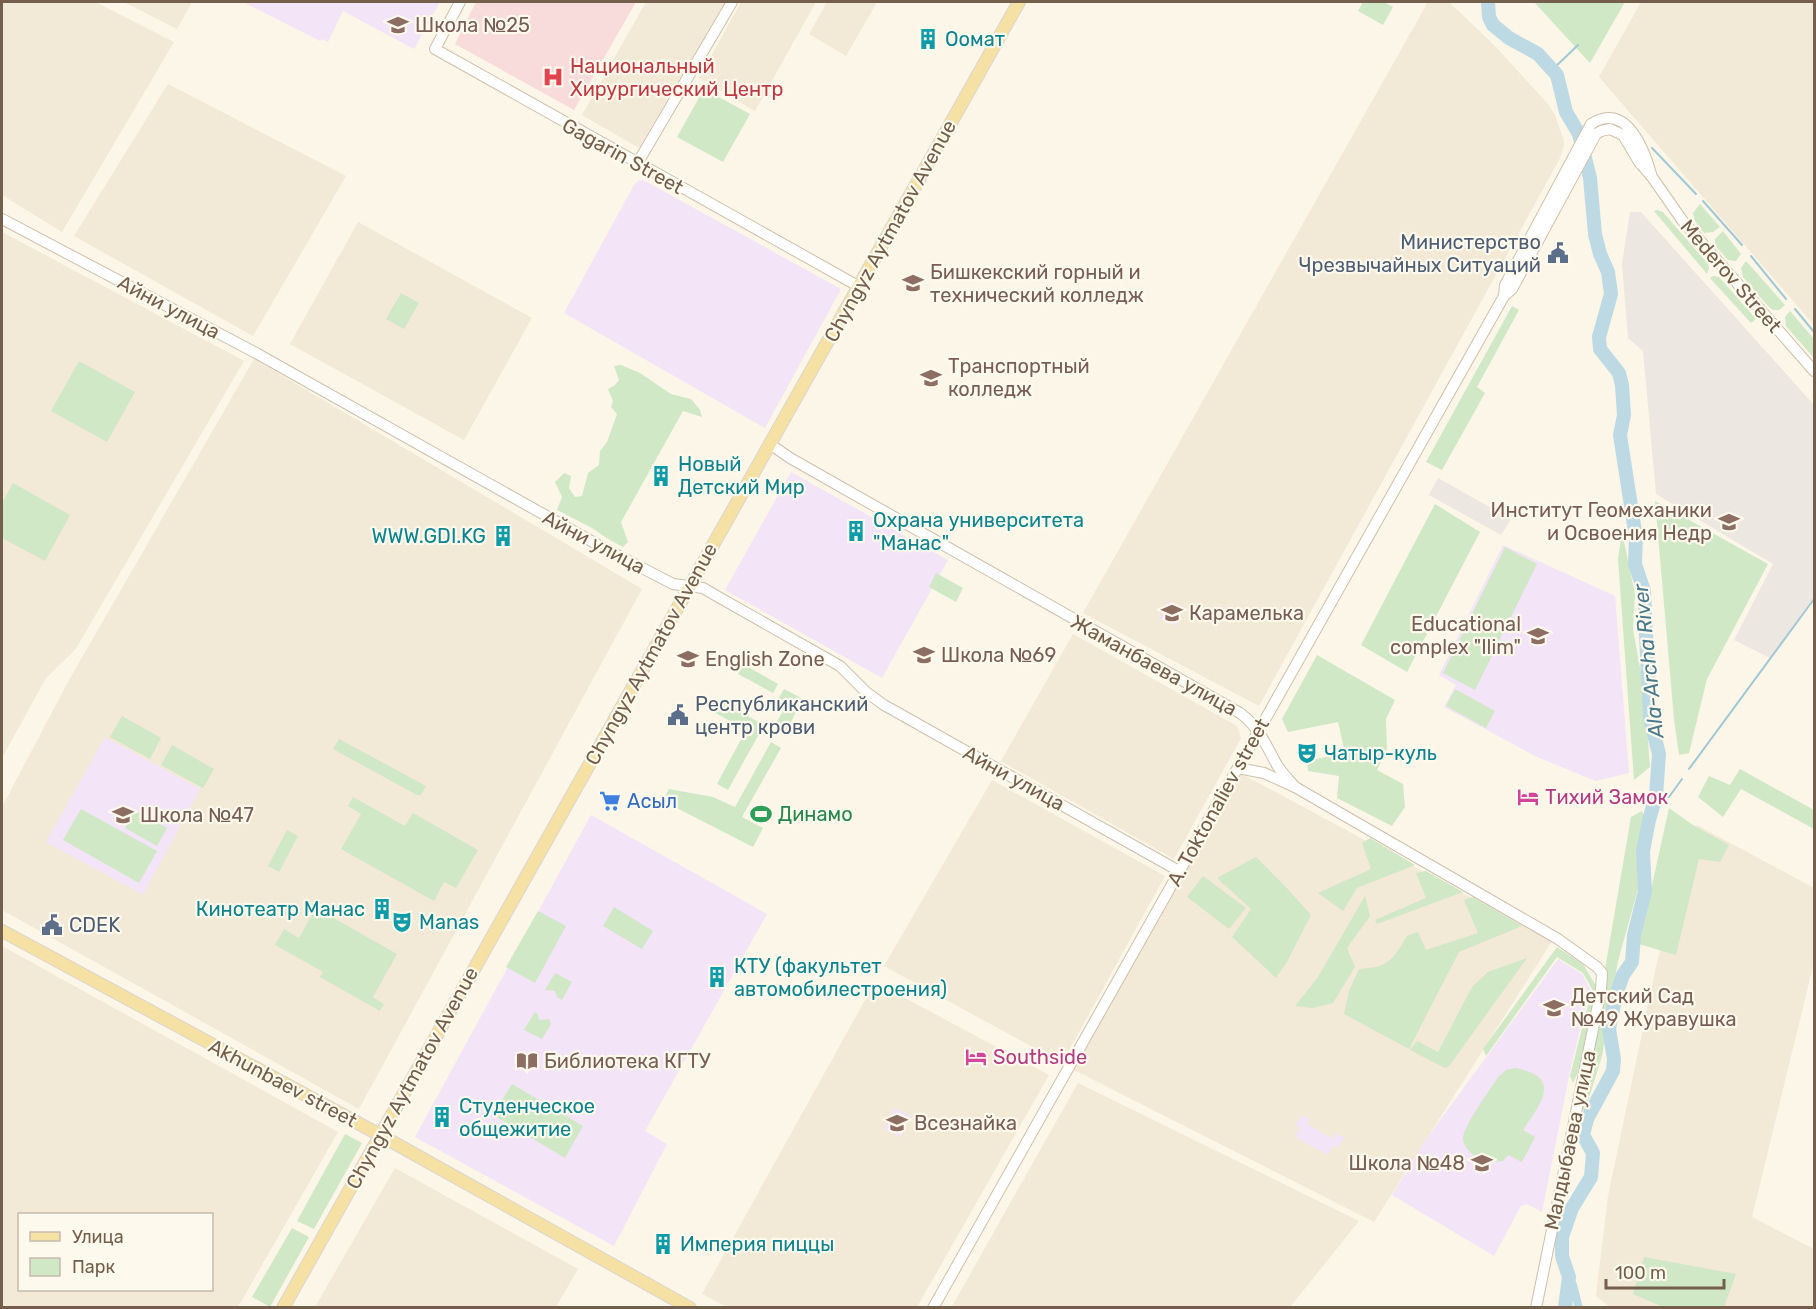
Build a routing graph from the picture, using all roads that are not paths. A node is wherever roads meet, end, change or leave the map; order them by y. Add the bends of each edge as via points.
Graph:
1 (460, 2) edge
2 (732, 2) edge
3 (1019, 2) edge
4 (1600, 125) joint
5 (637, 164) junction
6 (2, 219) edge
7 (858, 286) junction
8 (1815, 371) edge
9 (770, 444) junction
10 (689, 586) junction
11 (1258, 731) junction
12 (1238, 768) junction
13 (1295, 788) junction
14 (1179, 871) junction
15 (2, 931) edge
16 (1602, 973) joint
17 (380, 1135) junction
18 (283, 1308) edge
19 (690, 1308) edge
20 (933, 1308) edge
21 (1536, 1308) edge

1 - 5 street, Gagarin Street via 435,50
2 - 5 street
3 - 7 main road, Chyngyz Aytmatov Avenue
4 - 8 street, Mederov Street via 1623,135 1638,162 1682,220
4 - 11 street, A. Toktonaliev street via 1555,199 1512,289 1504,296
5 - 7 street, Gagarin Street
6 - 10 street, Айни улица via 266,359 600,546 673,584
7 - 9 main road, Chyngyz Aytmatov Avenue
9 - 10 main road, Chyngyz Aytmatov Avenue
9 - 11 street, Жаманбаева улица via 1230,707
10 - 14 street, Айни улица via 709,591 840,666 884,705
10 - 17 main road, Chyngyz Aytmatov Avenue
11 - 12 street, A. Toktonaliev street
11 - 13 street, Жаманбаева улица
12 - 13 street via 1264,773
12 - 14 street, A. Toktonaliev street
13 - 16 street, Жаманбаева улица via 1558,939 1589,959
14 - 20 street, A. Toktonaliev street
15 - 17 main road, Akhunbaev street
16 - 21 street, Малдыбаева улица
17 - 18 main road, Chyngyz Aytmatov Avenue
17 - 19 main road, Akhunbaev street

